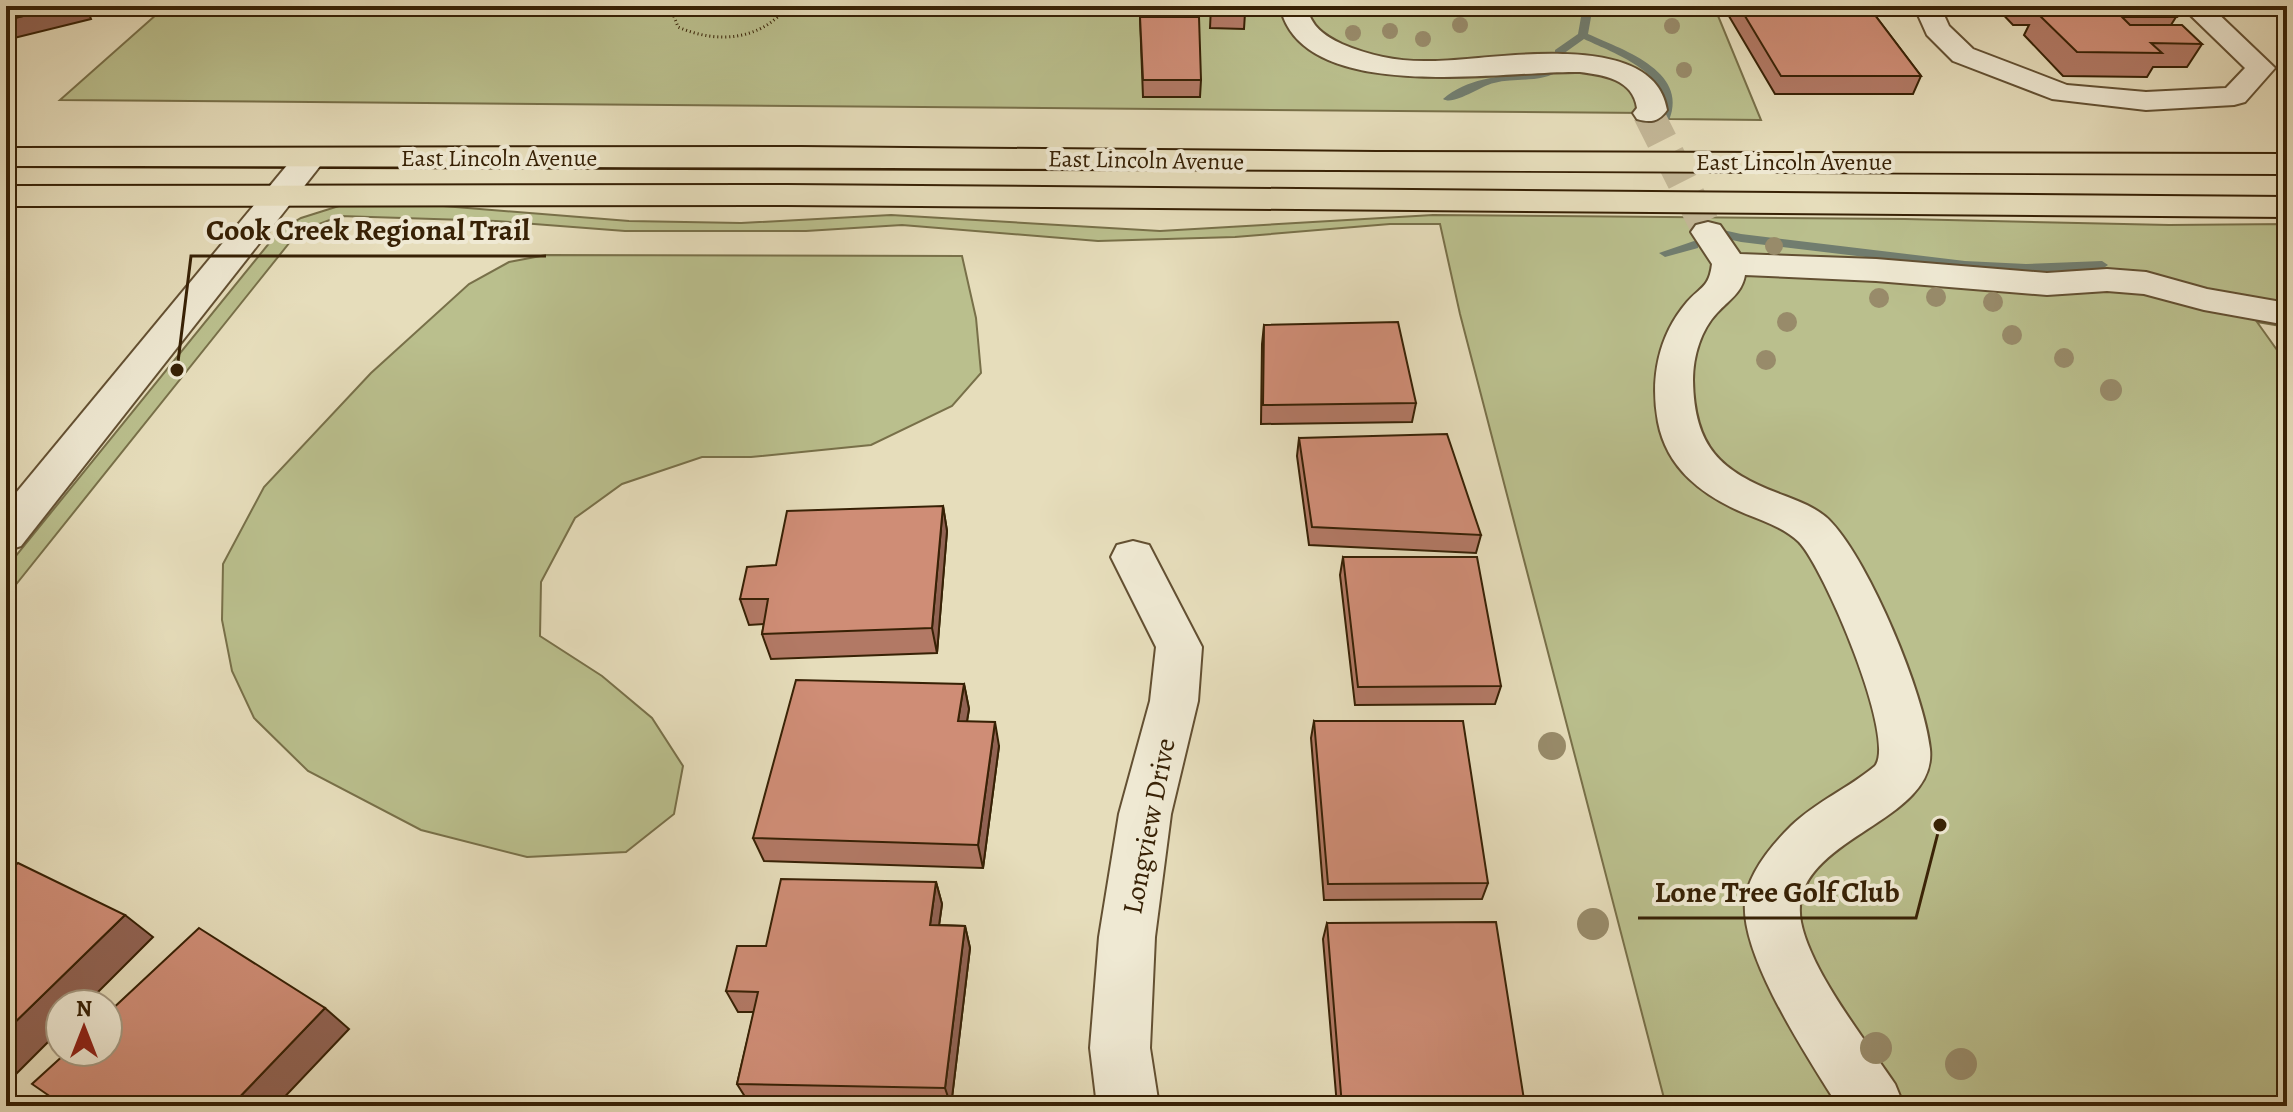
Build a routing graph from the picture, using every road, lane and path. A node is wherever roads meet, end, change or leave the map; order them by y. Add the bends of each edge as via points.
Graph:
1 (678, 6) edge
2 (788, 6) edge
3 (1293, 6) edge
4 (1927, 6) edge
5 (2194, 6) edge
6 (1648, 113) tunnel mouth
7 (6, 157) edge
8 (309, 159) junction
9 (2287, 164) edge
10 (6, 196) edge
11 (277, 198) junction
12 (2287, 207) edge
13 (2287, 314) edge
14 (6, 535) edge
15 (1133, 557) dead end
16 (1128, 1106) edge
17 (1873, 1106) edge

1 - 2 path via 673,14 678,27 708,37 761,30
3 - 6 street via 1302,32 1349,58 1429,70 1533,62 1614,69 1648,92
4 - 5 street via 1937,29 1963,55 2062,93 2146,101 2234,96 2261,68
7 - 8 main road, East Lincoln Avenue
8 - 9 main road, East Lincoln Avenue via 801,156
8 - 11 street
10 - 11 main road, East Lincoln Avenue
11 - 12 main road, East Lincoln Avenue via 787,195
11 - 14 street
13 - 17 street via 2146,283 2047,284 1876,270 1719,248 1725,286 1690,323 1679,346 1674,376 1682,439 1696,465 1712,480 1792,515 1835,559 1867,628 1906,753 1900,772 1885,790 1841,815 1786,868 1772,902 1779,942 1794,978
15 - 16 street, Longview Drive via 1179,647 1174,701 1145,814 1127,937 1120,1048

